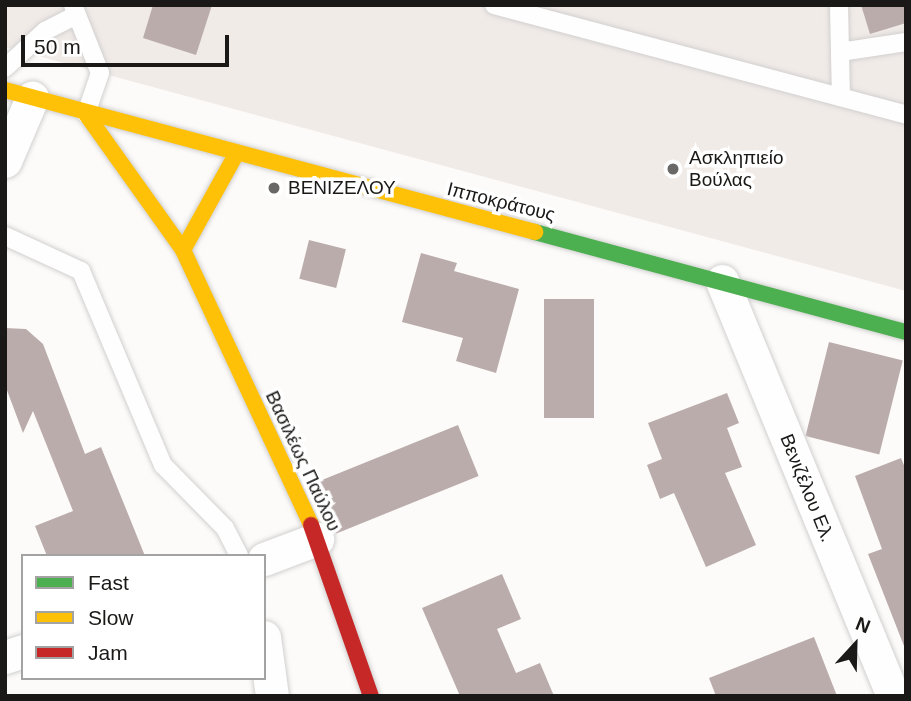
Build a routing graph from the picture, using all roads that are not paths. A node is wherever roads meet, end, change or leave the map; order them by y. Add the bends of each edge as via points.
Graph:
1 (494, 5) edge
2 (839, 5) edge
3 (75, 10) edge
4 (548, 12) edge
5 (906, 42) edge
6 (840, 52) junction
7 (5, 68) edge
8 (19, 94) edge
9 (841, 97) junction
10 (86, 114) junction
11 (906, 115) edge
12 (235, 156) junction
13 (5, 161) edge
14 (5, 236) edge
15 (183, 250) junction
16 (722, 281) junction
17 (906, 332) edge
18 (317, 539) junction
19 (238, 554) edge
20 (266, 558) edge
21 (266, 652) edge
22 (272, 696) edge
23 (371, 696) edge
24 (893, 696) edge

1 - 4 lane
2 - 6 lane
3 - 7 lane
3 - 10 lane via 100,74
4 - 9 lane
5 - 6 lane
6 - 9 lane
8 - 10 street
8 - 13 street
9 - 11 lane
10 - 12 street, Ιπποκράτους
10 - 15 street, Βασιλέως Παύλου
12 - 15 street
12 - 16 street, Ιπποκράτους
14 - 19 lane via 81,271 163,465 225,528
15 - 18 street, Βασιλέως Παύλου
16 - 17 street, Ιπποκράτους
16 - 24 street, Βενιζέλου Ελ.
18 - 20 street
18 - 23 street, Βασιλέως Παύλου
21 - 22 street

